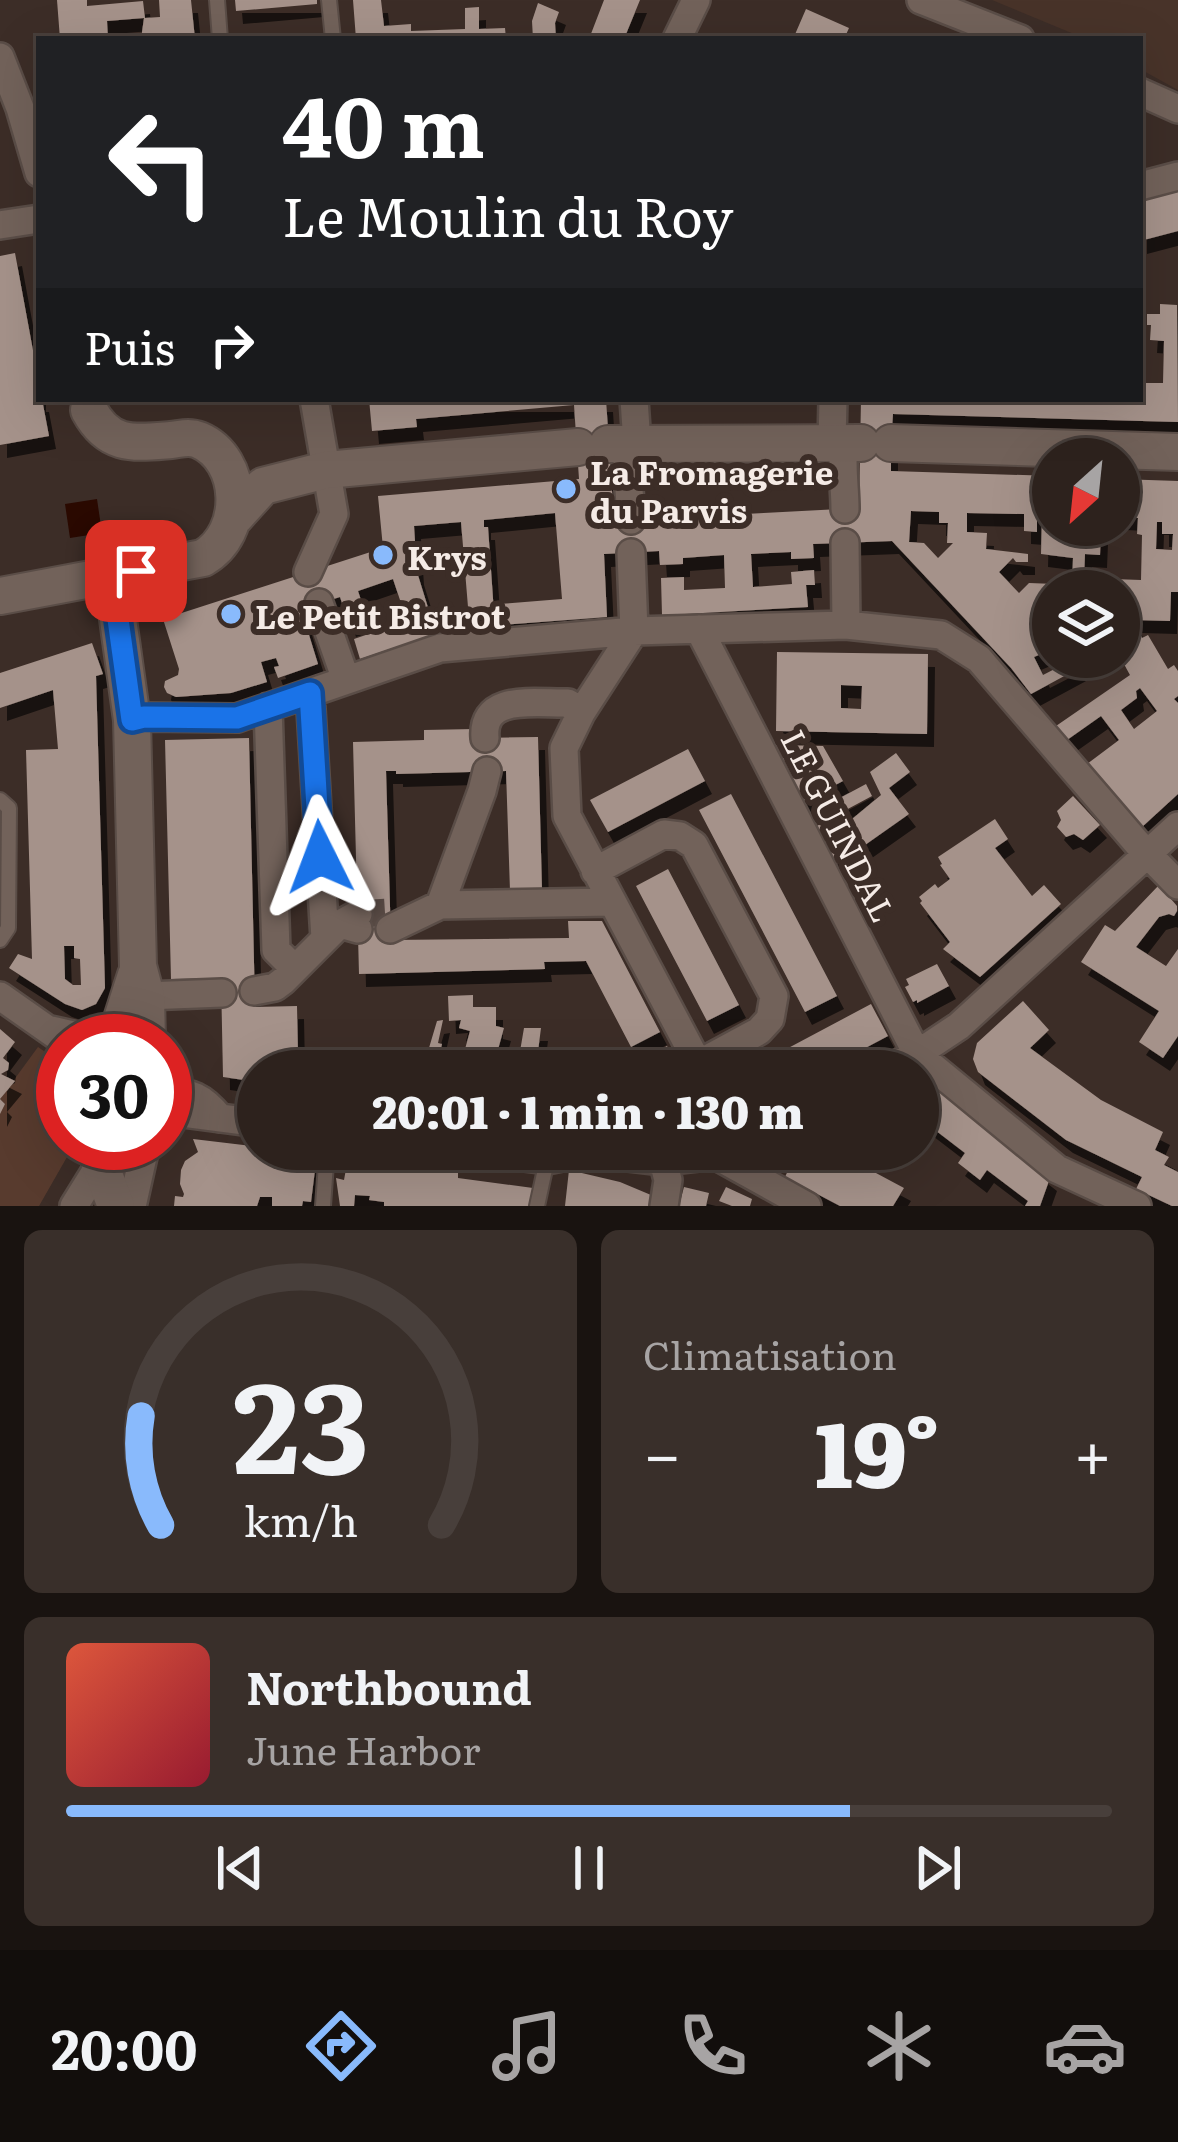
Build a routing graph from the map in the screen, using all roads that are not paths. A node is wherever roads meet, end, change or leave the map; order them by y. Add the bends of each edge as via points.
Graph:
1 (217, 0) edge
2 (329, 0) edge
3 (696, 0) edge
4 (921, 0) edge
5 (220, 36) edge
6 (333, 36) edge
7 (678, 36) edge
8 (1013, 36) edge
9 (0, 57) edge
10 (1143, 93) edge
11 (29, 107) edge
12 (1178, 110) edge
13 (36, 152) edge
14 (1178, 176) edge
15 (1143, 185) edge
16 (36, 219) edge
17 (0, 225) edge
18 (315, 402) edge
19 (633, 402) edge
20 (835, 402) edge
21 (88, 404) edge
22 (857, 443) junction
23 (612, 445) junction
24 (1178, 452) edge
25 (228, 469) junction
26 (326, 470) junction
27 (263, 486) junction
28 (845, 509) dead end
29 (235, 517) junction
30 (631, 520) dead end
31 (845, 543) dead end
32 (632, 553) dead end
33 (136, 571) junction
34 (308, 572) dead end
35 (82, 581) junction
36 (0, 596) edge
37 (319, 603) dead end
38 (117, 612) junction
39 (846, 625) junction
40 (699, 629) junction
41 (634, 631) junction
42 (346, 680) junction
43 (310, 693) junction
44 (268, 707) junction
45 (581, 713) junction
46 (132, 720) junction
47 (485, 738) dead end
48 (487, 771) dead end
49 (0, 800) edge
50 (1178, 826) edge
51 (1146, 854) junction
52 (595, 872) junction
53 (1178, 885) edge
54 (612, 902) junction
55 (440, 905) junction
56 (398, 919) tunnel mouth
57 (0, 940) edge
58 (295, 969) junction
59 (142, 980) junction
60 (254, 991) dead end
61 (222, 993) dead end
62 (0, 996) edge
63 (127, 1014) edge
64 (145, 1014) edge
65 (36, 1021) edge
66 (690, 1050) edge
67 (729, 1050) edge
68 (915, 1050) edge
69 (923, 1050) edge
70 (939, 1072) edge
71 (192, 1112) edge
72 (237, 1120) edge
73 (95, 1170) edge
74 (114, 1170) edge
75 (138, 1170) edge
76 (326, 1170) edge
77 (546, 1170) edge
78 (665, 1170) edge
79 (750, 1170) edge
80 (127, 1205) edge
81 (74, 1206) edge
82 (323, 1206) edge
83 (537, 1206) edge
84 (664, 1206) edge
85 (807, 1206) edge
86 (1137, 1206) edge

1 - 5 lane
2 - 6 lane
3 - 7 street
4 - 8 street
9 - 11 street
10 - 12 street
11 - 13 street
14 - 15 street
16 - 17 street
18 - 26 street
19 - 23 street
20 - 22 street
21 - 25 street via 106,433 126,442 188,437 217,452
22 - 23 street
22 - 24 street
22 - 28 street via 841,468
23 - 26 street
23 - 30 street
25 - 27 street
25 - 29 street
26 - 27 street
26 - 34 street via 334,514
27 - 29 street
29 - 33 street via 215,552
31 - 39 street
32 - 41 street
33 - 35 street
33 - 38 street
35 - 36 street
35 - 38 street
37 - 42 street
38 - 46 street
39 - 40 street
39 - 51 street via 941,635 979,658
40 - 41 street
40 - 68 street, LE GUINDAL
41 - 42 street via 440,648
41 - 45 street
42 - 43 street
43 - 44 street
43 - 58 street via 345,927
44 - 46 street via 237,718
44 - 58 street via 276,950
45 - 47 street via 568,703 498,706 484,724
45 - 52 street via 564,748 567,816
46 - 59 street
48 - 55 street
49 - 57 lane via 9,808 8,928
50 - 51 street
51 - 53 street
51 - 69 street
52 - 54 street
52 - 67 street via 664,834 694,845 774,996 770,1019
54 - 55 street
54 - 66 street
55 - 56 street
58 - 60 street
59 - 61 street
59 - 63 street
59 - 64 street
62 - 65 street
70 - 86 street via 1057,1168
71 - 72 street
73 - 81 street
74 - 80 street
75 - 80 street
76 - 82 lane
77 - 83 lane
78 - 84 street
79 - 85 street

